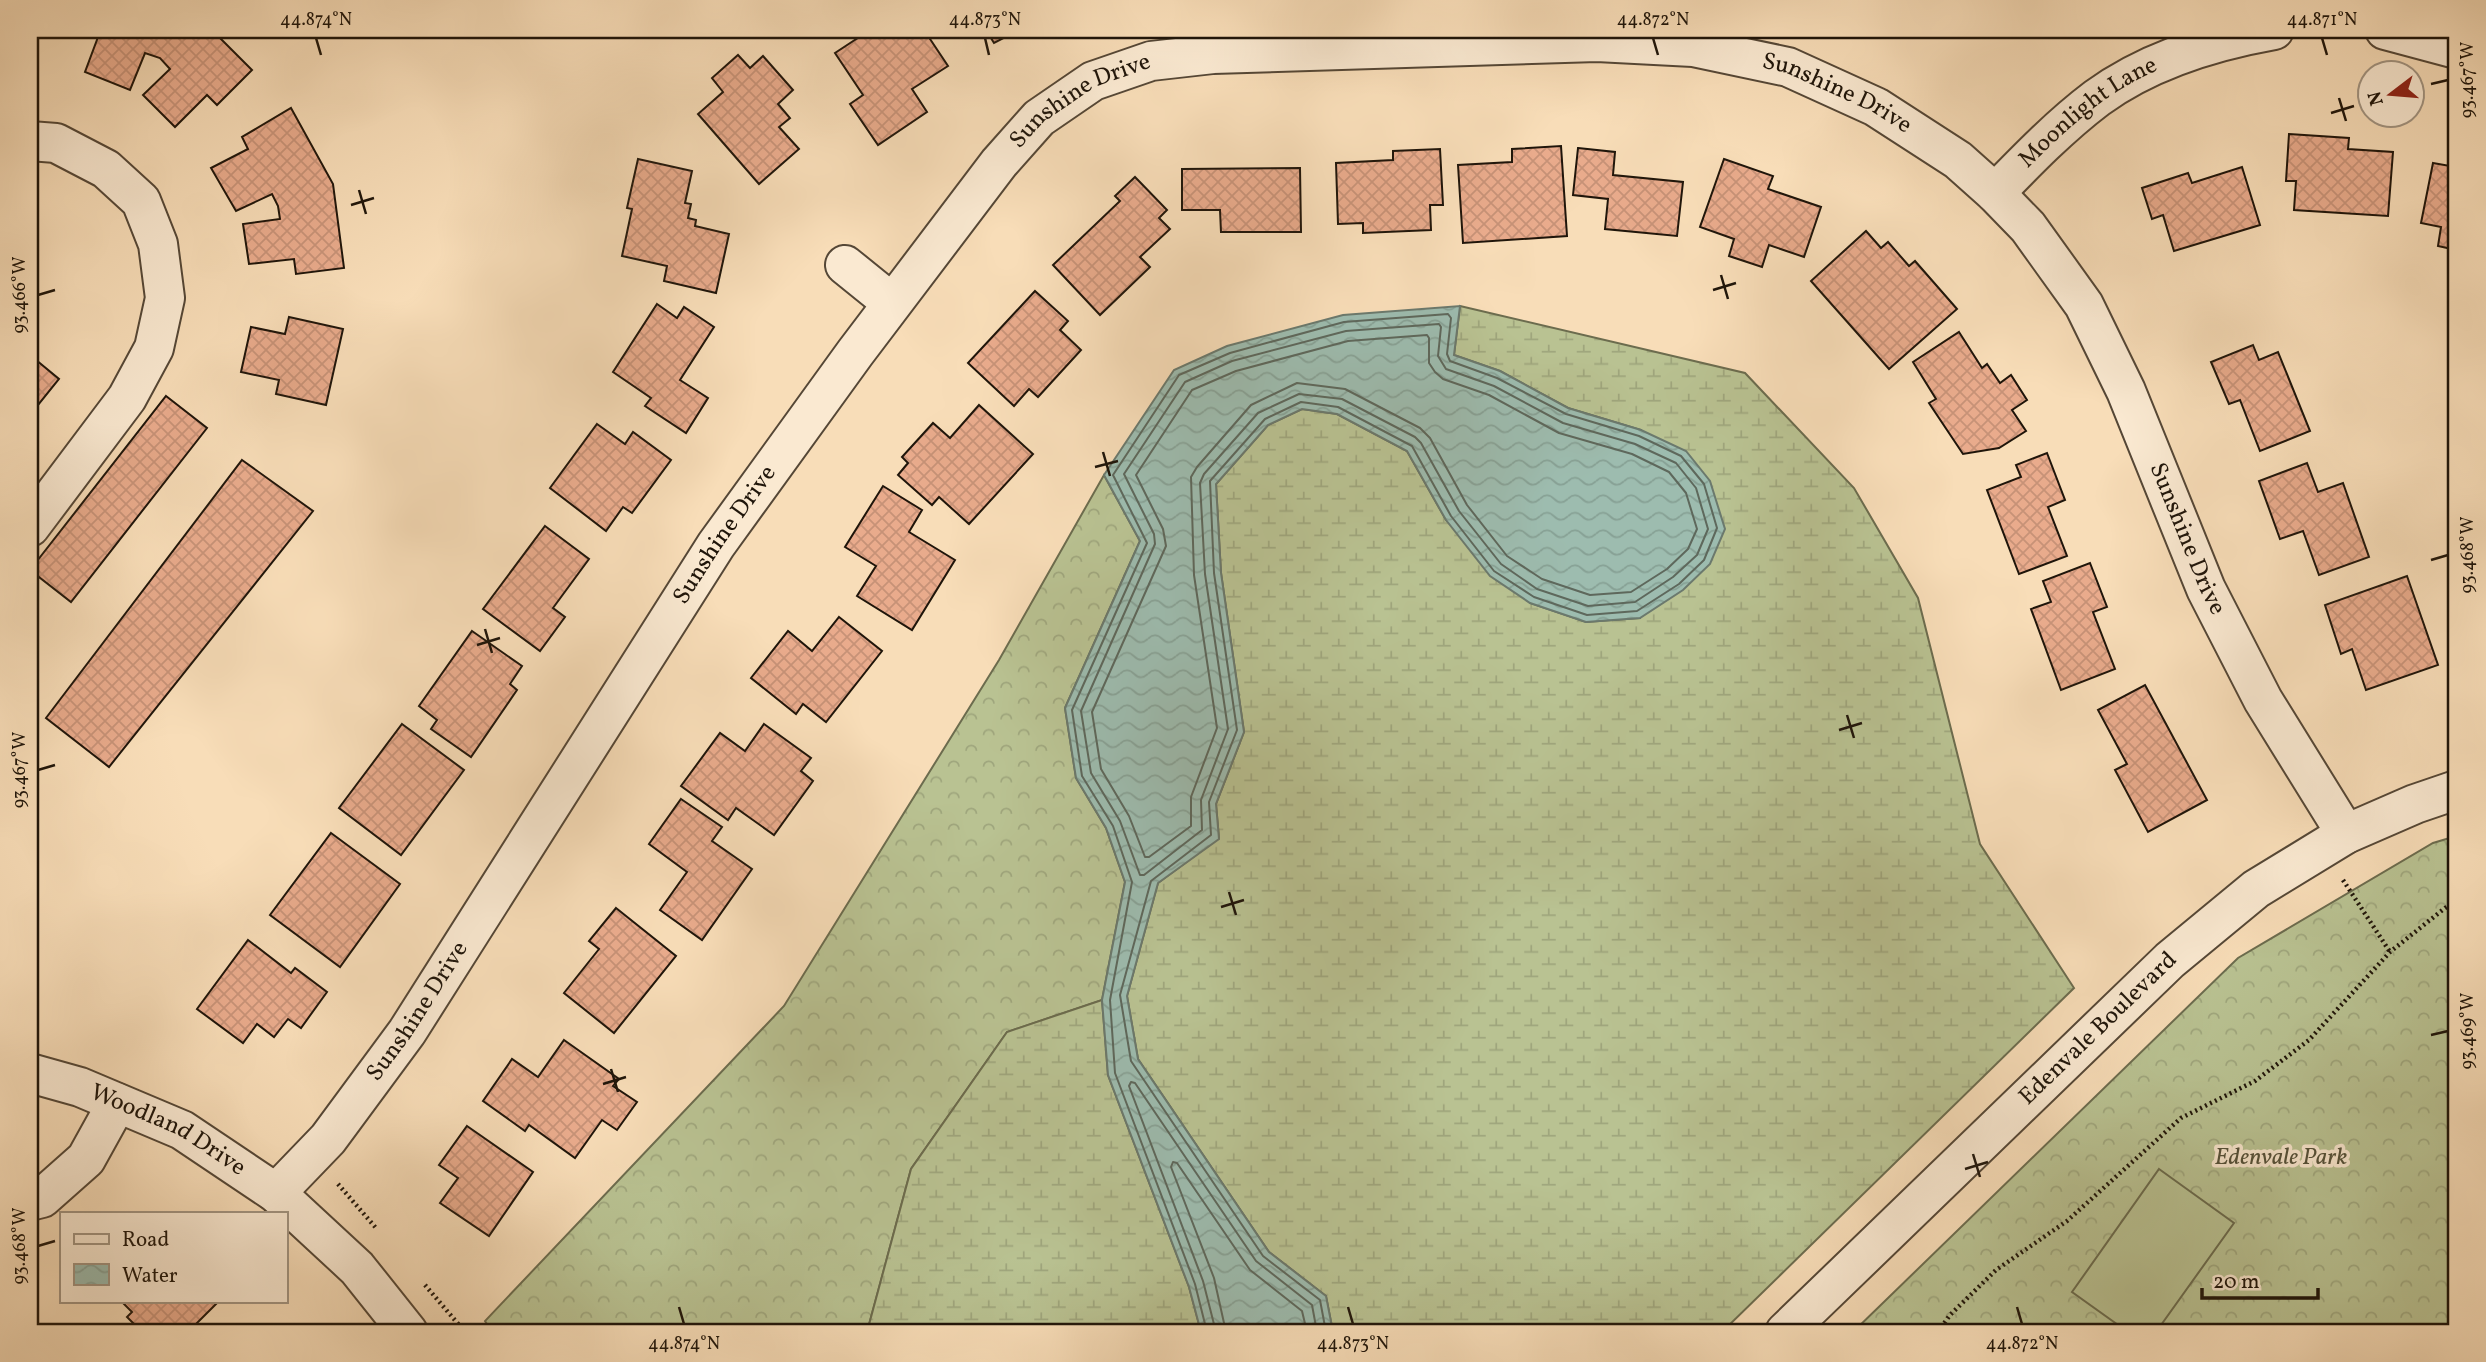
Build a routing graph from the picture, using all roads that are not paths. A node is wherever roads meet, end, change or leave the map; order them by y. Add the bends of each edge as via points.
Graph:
1 (2274, 30) edge
2 (2385, 30) edge
3 (2456, 49) edge
4 (30, 141) edge
5 (1995, 193) junction
6 (845, 265) dead end
7 (892, 303) junction
8 (30, 527) edge
9 (2456, 790) edge
10 (2334, 841) junction
11 (30, 1073) edge
12 (117, 1102) junction
13 (276, 1193) junction
14 (30, 1201) edge
15 (408, 1332) edge
16 (1785, 1332) edge

1 - 5 street, Moonlight Lane via 2231,38 2161,61 2098,98
2 - 3 street
4 - 8 street via 56,143 106,169 141,201 158,244 165,298 154,348 127,398
5 - 7 street, Sunshine Drive via 1958,160 1876,107 1788,67 1693,47 1597,42 1213,54 1151,61 1093,81 1040,118 999,163
5 - 10 street, Sunshine Drive via 2028,227 2084,305 2126,391 2206,589
6 - 7 street
7 - 13 street, Sunshine Drive via 716,545 407,1032 328,1139
9 - 10 street, Edenvale Boulevard
10 - 16 street, Edenvale Boulevard via 2256,889 2169,960
11 - 12 street, Woodland Drive
12 - 13 street, Woodland Drive via 182,1130
12 - 14 street via 86,1159 42,1198
13 - 15 street, Woodland Drive via 357,1268

